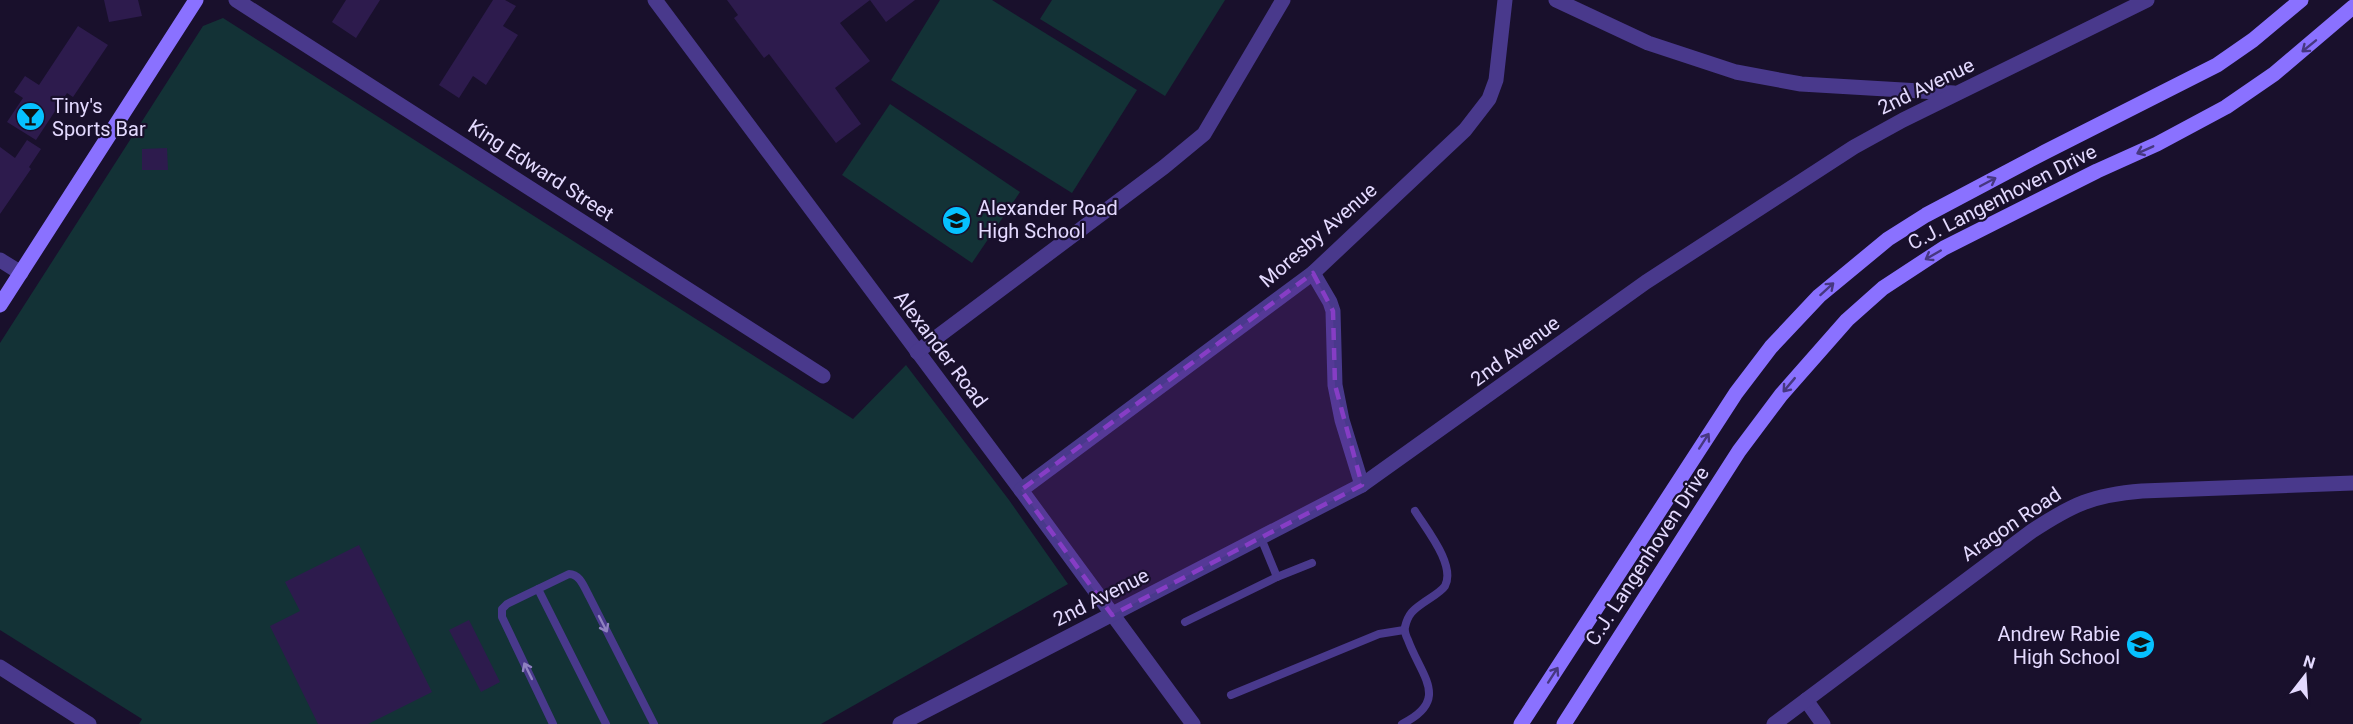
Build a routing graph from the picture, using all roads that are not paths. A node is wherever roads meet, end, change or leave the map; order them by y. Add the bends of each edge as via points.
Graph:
1 (196, 0) edge
2 (236, 0) edge
3 (655, 0) edge
4 (1283, 0) edge
5 (1505, 0) edge
6 (1556, 0) edge
7 (2147, 0) edge
8 (2301, 0) edge
9 (2353, 7) edge
10 (1957, 94) junction
11 (0, 260) edge
12 (21, 273) junction
13 (1313, 273) junction
14 (0, 306) edge
15 (916, 352) junction
16 (824, 376) dead end
17 (2353, 483) edge
18 (1362, 485) junction
19 (1021, 490) junction
20 (1415, 512) dead end
21 (1261, 538) junction
22 (1312, 563) dead end
23 (1277, 577) junction
24 (538, 589) junction
25 (1112, 615) junction
26 (1185, 622) dead end
27 (1404, 630) junction
28 (0, 667) edge
29 (1231, 695) dead end
30 (1806, 700) junction
31 (89, 724) edge
32 (553, 724) edge
33 (606, 724) edge
34 (654, 724) edge
35 (900, 724) edge
36 (1193, 724) edge
37 (1402, 724) edge
38 (1521, 724) edge
39 (1564, 724) edge
40 (1774, 724) edge
41 (1823, 724) edge

1 - 12 main road
2 - 16 street, King Edward Street
3 - 15 street, Alexander Road
4 - 15 street via 1204,134
5 - 13 street, Moresby Avenue via 1496,80 1478,115
6 - 10 street via 1648,44 1736,72 1801,84
7 - 10 street, 2nd Avenue
38 -> 8 main road, C.J. Langenhoven Drive via 1736,393 1771,347 1819,296 1888,239 1926,215 2217,65
9 -> 39 main road, C.J. Langenhoven Drive via 2274,74 2226,106 2157,144 1969,234 1876,294 1820,349 1738,451
10 - 18 street, 2nd Avenue via 1854,147 1656,276
11 - 12 street
12 - 14 main road
13 - 18 street via 1333,311 1335,385
13 - 19 street, Moresby Avenue
15 - 19 street, Alexander Road
17 - 30 street, Aragon Road via 2142,491 2108,494 2070,507 2032,531
18 - 21 street, 2nd Avenue
19 - 25 street, Alexander Road
20 - 27 lane via 1443,556 1448,575 1444,588 1410,611
21 - 23 lane
21 - 25 street, 2nd Avenue
22 - 23 lane
23 - 26 lane
32 -> 24 lane via 501,617 507,604
24 - 33 lane
24 -> 34 lane via 569,574 577,576
25 - 35 street, 2nd Avenue
25 - 36 street, Alexander Road
27 - 29 lane via 1379,634
27 - 37 lane via 1427,677 1429,695 1426,707 1417,717
28 - 31 street
30 - 40 street, Aragon Road
30 - 41 street

